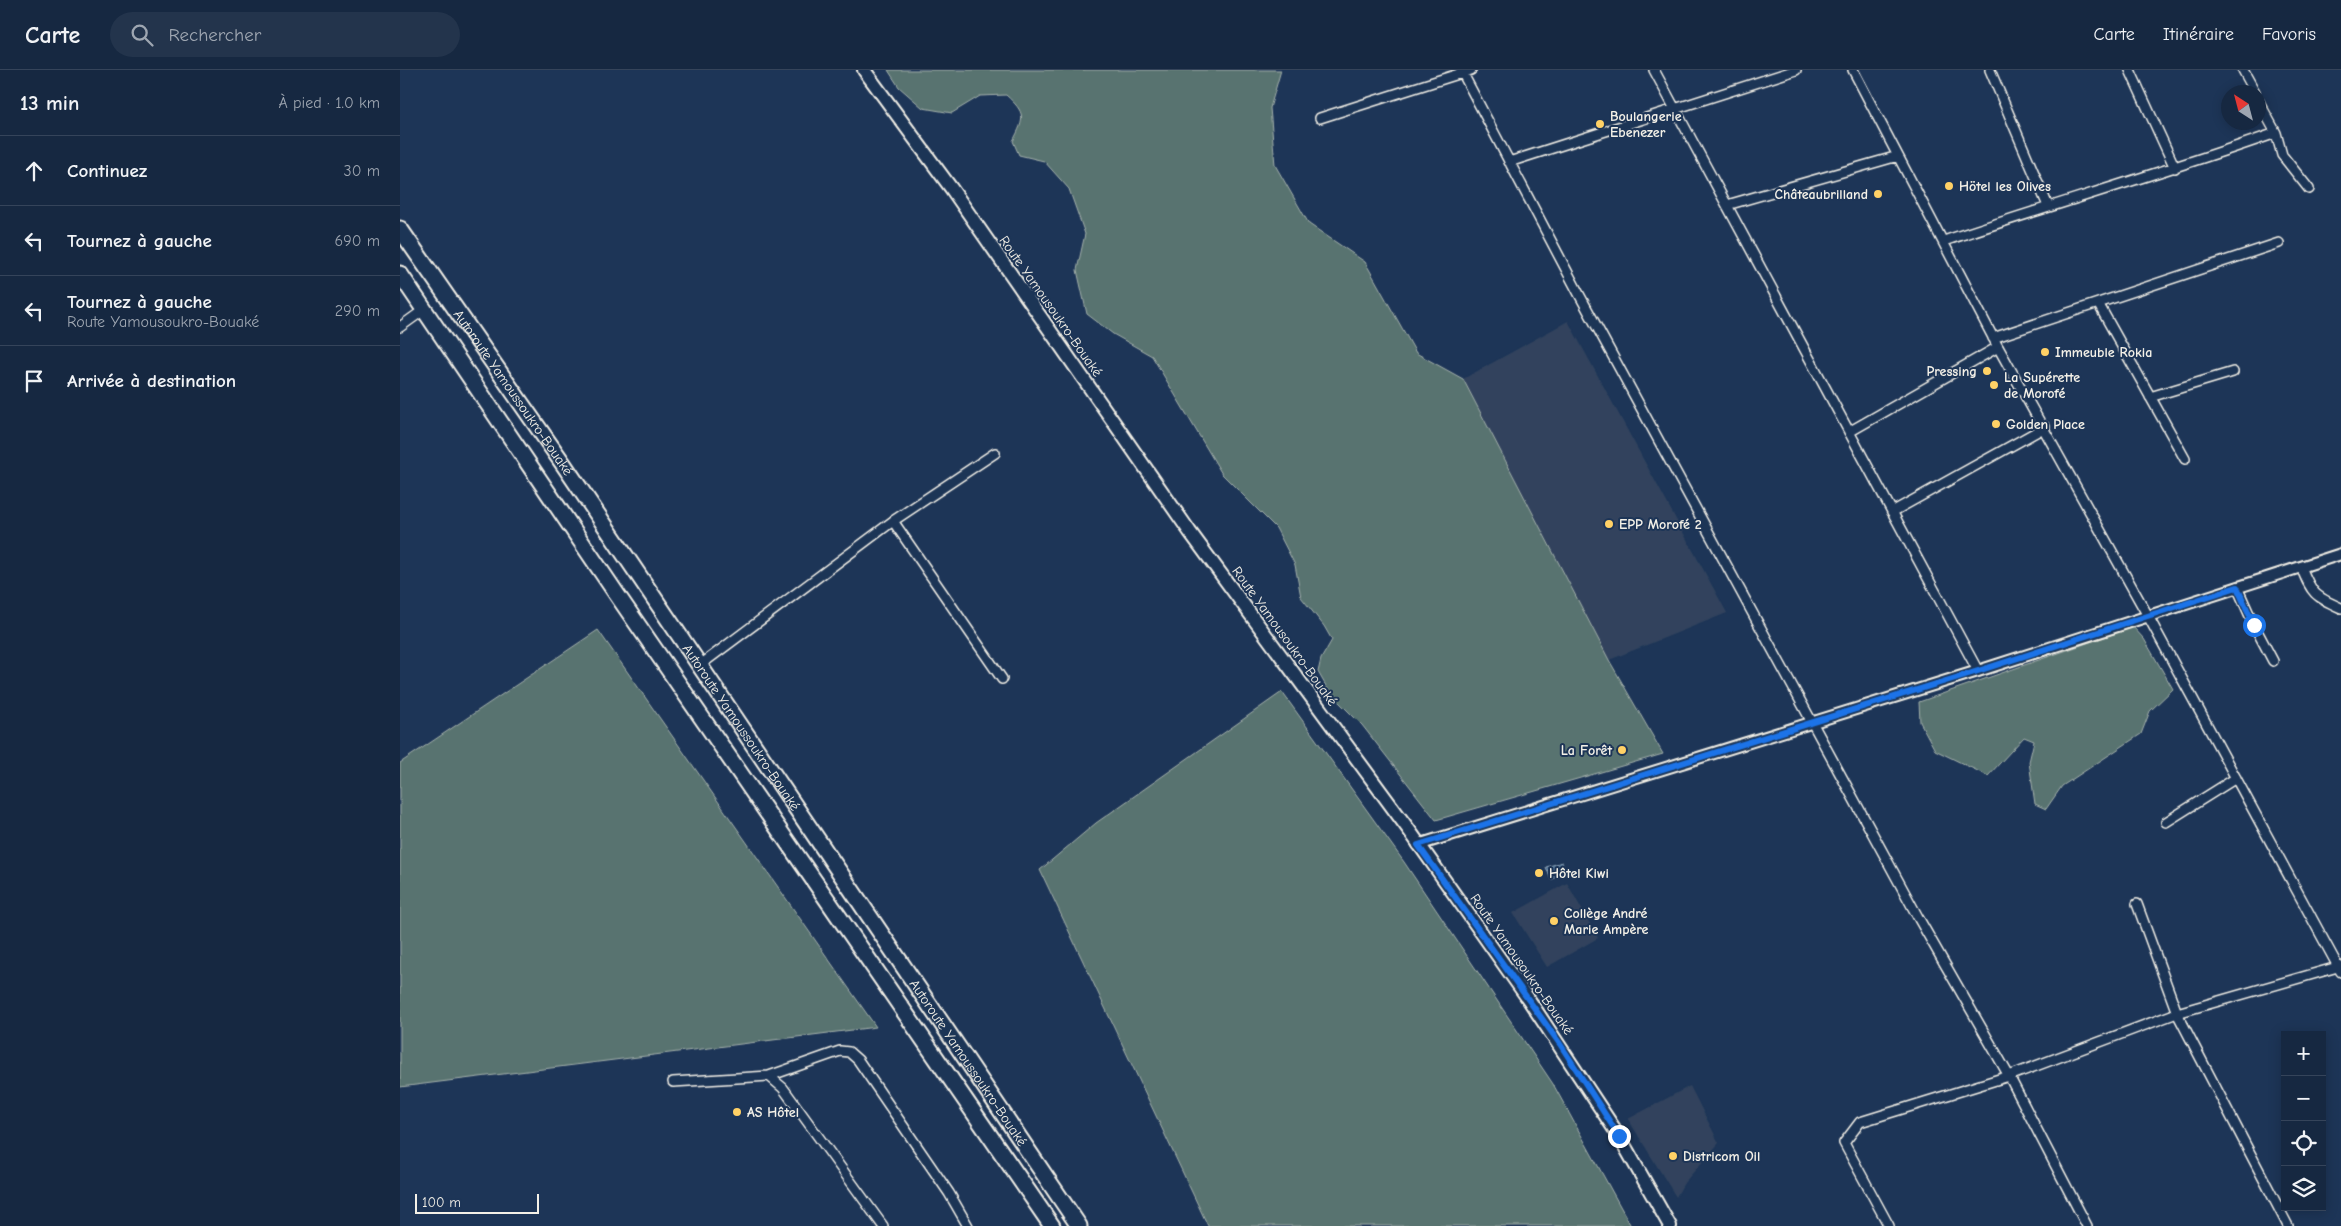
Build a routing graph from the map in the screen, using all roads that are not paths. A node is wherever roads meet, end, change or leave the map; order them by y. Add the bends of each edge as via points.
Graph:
1 (864, 70) edge
2 (1654, 70) edge
3 (1796, 70) edge
4 (1853, 70) edge
5 (1990, 70) edge
6 (2130, 70) edge
7 (2243, 70) edge
8 (1465, 71) edge
9 (2251, 85) edge
10 (1675, 109) junction
11 (2266, 115) edge
12 (1320, 118) dead end
13 (2276, 133) junction
14 (1898, 156) junction
15 (1510, 162) junction
16 (2175, 168) junction
17 (2309, 189) dead end
18 (1727, 206) junction
19 (2048, 206) junction
20 (400, 230) edge
21 (1944, 241) junction
22 (2279, 243) dead end
23 (400, 274) edge
24 (2099, 305) junction
25 (425, 309) junction
26 (400, 327) edge
27 (1994, 338) junction
28 (1998, 347) junction
29 (2233, 372) dead end
30 (2150, 397) junction
31 (2045, 427) junction
32 (1849, 432) junction
33 (995, 454) dead end
34 (2185, 459) dead end
35 (1892, 512) junction
36 (893, 522) junction
37 (2341, 554) edge
38 (2301, 567) junction
39 (2237, 587) junction
40 (2341, 608) edge
41 (2148, 616) junction
42 (2273, 661) dead end
43 (699, 666) junction
44 (1978, 671) junction
45 (1002, 679) dead end
46 (1812, 722) junction
47 (2236, 778) junction
48 (2166, 822) dead end
49 (1418, 845) junction
50 (2137, 904) dead end
51 (2340, 968) edge
52 (2177, 1013) junction
53 (769, 1076) junction
54 (2009, 1076) junction
55 (672, 1082) dead end
56 (883, 1226) edge
57 (968, 1226) edge
58 (1052, 1226) edge
59 (1080, 1226) edge
60 (1670, 1226) edge
61 (1889, 1226) edge
62 (2087, 1226) edge
63 (2288, 1226) edge

1 - 49 main road, Route Yamousoukro-Bouaké via 957,196 1190,532
2 - 10 street
3 - 10 street
4 - 14 street
5 - 19 street
6 - 16 street
7 - 9 street
8 - 12 street
8 - 15 street
10 - 15 street
10 - 18 street
11 - 13 street
13 - 16 street
13 - 17 street via 2282,155
14 - 18 street
14 - 21 street
15 - 46 street
16 - 19 street
18 - 32 street
19 - 21 street
20 - 43 highway, Autoroute Yamoussoukro-Bouaké
21 - 27 street
22 - 24 street
23 - 25 highway, Autoroute Yamoussoukro-Bouaké
24 - 27 street
24 - 30 street
25 - 26 street
25 - 58 highway, Autoroute Yamoussoukro-Bouaké
27 - 28 street
28 - 31 street
28 - 32 street
29 - 30 street
30 - 34 street
31 - 35 street
31 - 41 street
32 - 35 street
33 - 36 street
35 - 44 street
36 - 43 street
36 - 45 street
37 - 38 street
38 - 39 street
38 - 40 street via 2310,590 2322,600
39 - 41 street
39 - 42 street
41 - 44 street
41 - 47 street
43 - 59 highway, Autoroute Yamoussoukro-Bouaké
44 - 46 street
46 - 49 street
46 - 54 street
47 - 48 street
47 - 51 street
49 - 60 main road, Route Yamousoukro-Bouaké via 1560,1044 1619,1136
50 - 52 street
51 - 52 street
52 - 54 street
52 - 63 street
53 - 55 street
53 - 56 street via 783,1088
53 - 57 street via 840,1051 849,1052 949,1193
54 - 61 street via 1860,1122 1844,1142
54 - 62 street

